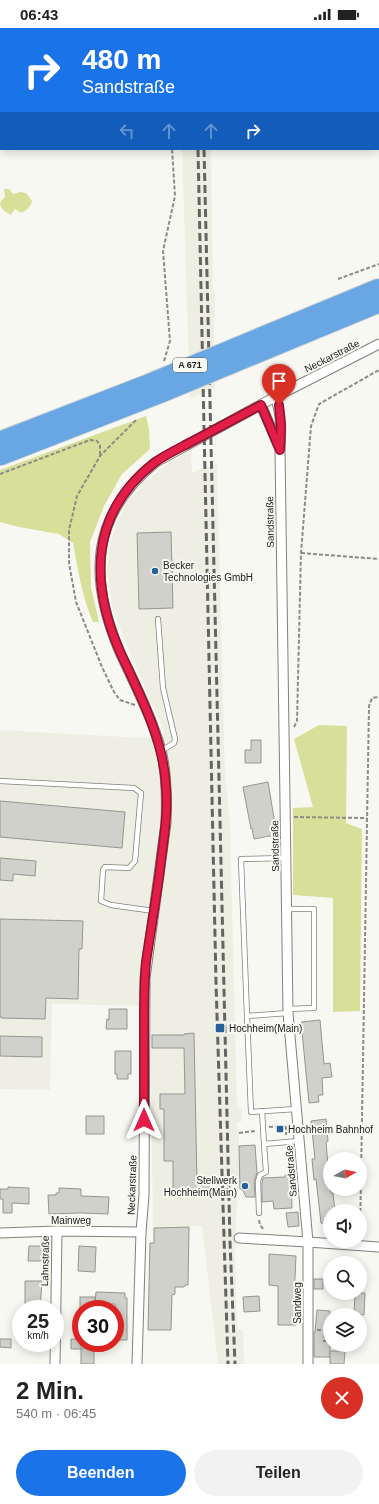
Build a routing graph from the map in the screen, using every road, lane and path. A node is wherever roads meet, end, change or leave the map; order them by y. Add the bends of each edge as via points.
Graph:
1 (172, 150) edge
2 (379, 264) edge
3 (338, 279) dead end
4 (379, 287) edge
5 (379, 304) edge
6 (379, 344) edge
7 (163, 363) dead end
8 (379, 370) edge
9 (275, 397) junction
10 (261, 405) junction
11 (0, 440) edge
12 (280, 450) junction
13 (100, 456) dead end
14 (0, 457) edge
15 (0, 474) edge
16 (301, 553) junction
17 (379, 559) edge
18 (158, 619) dead end
19 (379, 697) edge
20 (284, 730) junction
21 (161, 751) junction
22 (0, 781) edge
23 (285, 817) junction
24 (367, 818) junction
25 (286, 858) junction
26 (286, 908) junction
27 (154, 911) junction
28 (288, 1011) junction
29 (248, 1016) junction
30 (296, 1109) junction
31 (262, 1111) junction
32 (286, 1126) dead end
33 (268, 1128) dead end
34 (299, 1141) junction
35 (264, 1144) junction
36 (361, 1204) edge
37 (259, 1213) joint
38 (57, 1231) junction
39 (141, 1232) junction
40 (0, 1233) edge
41 (238, 1238) dead end
42 (269, 1239) junction
43 (308, 1242) junction
44 (323, 1243) edge
45 (367, 1246) edge
46 (379, 1248) edge
47 (308, 1329) junction
48 (323, 1330) edge
49 (55, 1364) edge
50 (137, 1364) edge
51 (308, 1364) edge

1 - 7 path via 175,196 163,251 170,341
2 - 3 path
4 - 11 highway, A 671, bridge via 167,375
5 - 14 highway, A 671, bridge via 179,387
6 - 9 street, Neckarstraße
8 - 16 path via 319,404 311,426
9 - 10 street, Neckarstraße
9 - 12 street, Sandstraße via 279,405
10 - 12 street, Sandstraße
10 - 21 street, Neckarstraße via 156,462 126,490 107,528 101,549 101,591 111,629 152,722
12 - 20 street, Sandstraße
13 - 15 path via 100,445 97,441 90,440
16 - 17 path
16 - 20 path via 297,721 295,727
18 - 21 lane via 163,688 175,739 174,743
19 - 24 path via 372,698 370,706
20 - 23 street, Sandstraße
21 - 27 street, Neckarstraße via 166,785 166,822
22 - 27 lane via 134,788 141,793 134,861 129,868 105,867 101,900 110,905
23 - 24 path
23 - 25 street, Sandstraße
24 - 36 path
25 - 26 street, Sandstraße
25 - 29 lane via 241,860
26 - 28 street, Sandstraße
26 - 28 lane via 314,909 314,1008
27 - 39 street, Neckarstraße via 145,986 144,1195
28 - 29 lane
28 - 30 street, Sandstraße
29 - 31 lane via 251,1112
30 - 31 lane
30 - 34 street, Sandstraße
31 - 35 lane
32 - 33 path
34 - 35 lane
34 - 43 street, Sandstraße
35 - 37 lane via 266,1172 260,1175 258,1181
37 - 42 path via 260,1225 269,1235
38 - 39 street, Mainweg
38 - 40 street, Mainweg
38 - 49 street, Lahnstraße
39 - 50 street, Neckarstraße
41 - 42 street
42 - 43 street
43 - 44 street
43 - 47 street, Sandweg
45 - 46 street
47 - 48 path
47 - 51 street, Sandweg

